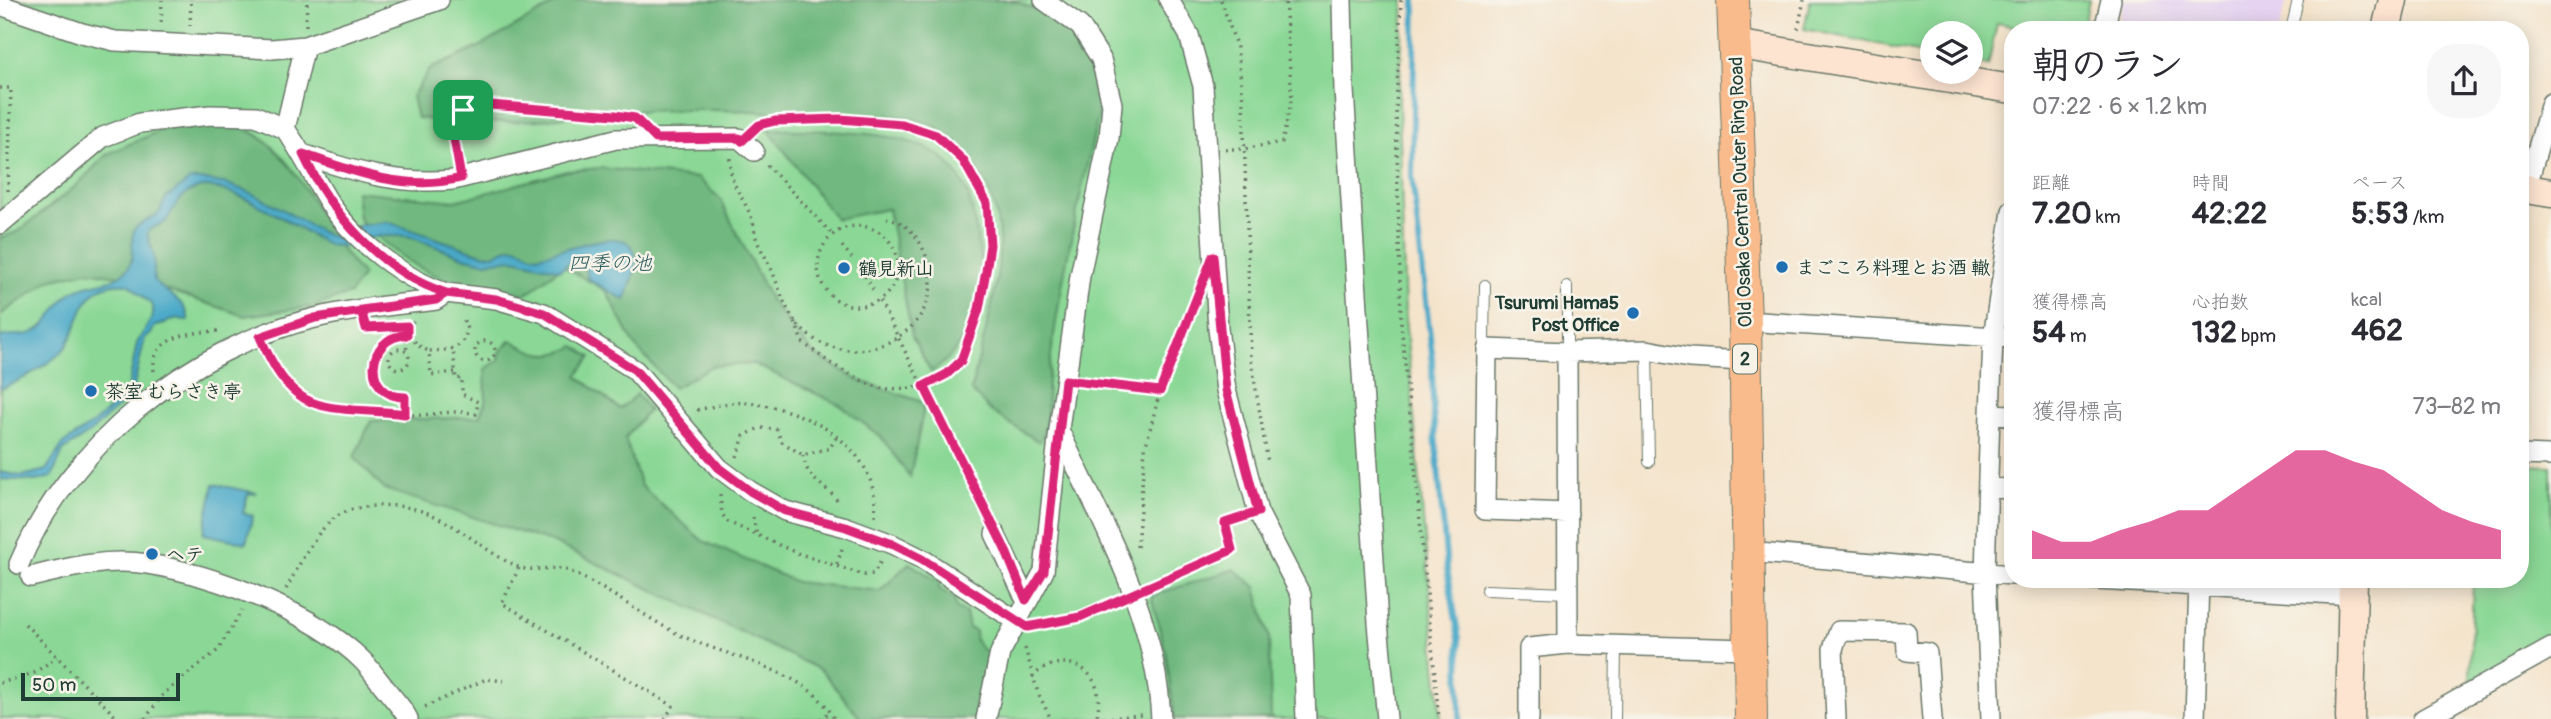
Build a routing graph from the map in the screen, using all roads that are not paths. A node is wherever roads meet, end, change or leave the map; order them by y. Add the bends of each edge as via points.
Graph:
1 (439, 0) edge
2 (1044, 0) edge
3 (1169, 0) edge
4 (1342, 0) edge
5 (1733, 0) edge
6 (2111, 0) edge
7 (2298, 0) edge
8 (2393, 0) edge
9 (0, 5) edge
10 (2106, 21) edge
11 (2293, 21) edge
12 (2388, 21) edge
13 (1734, 44) junction
14 (305, 46) junction
15 (2004, 88) edge
16 (2551, 103) edge
17 (285, 129) junction
18 (742, 143) road end
19 (303, 154) junction
20 (2532, 190) edge
21 (0, 224) edge
22 (1485, 285) dead end
23 (1567, 286) dead end
24 (446, 293) junction
25 (1745, 321) junction
26 (2003, 338) edge
27 (1487, 349) junction
28 (1647, 350) junction
29 (1567, 352) junction
30 (1745, 362) junction
31 (1990, 414) junction
32 (2004, 415) edge
33 (1059, 429) junction
34 (2529, 455) edge
35 (2551, 456) edge
36 (1649, 462) dead end
37 (1988, 488) junction
38 (2004, 489) edge
39 (1568, 513) junction
40 (995, 534) road end
41 (1748, 552) junction
42 (1985, 574) junction
43 (2004, 575) edge
44 (2199, 588) edge
45 (2353, 588) edge
46 (1486, 590) dead end
47 (1568, 593) junction
48 (1026, 600) junction
49 (1018, 622) junction
50 (1568, 645) junction
51 (1616, 646) junction
52 (2551, 648) edge
53 (1750, 649) junction
54 (1161, 716) edge
55 (408, 717) edge
56 (986, 719) edge
57 (1306, 719) edge
58 (1388, 719) edge
59 (1529, 719) edge
60 (1615, 719) edge
61 (1751, 719) edge
62 (1836, 719) edge
63 (1932, 719) edge
64 (1991, 719) edge
65 (2195, 719) edge
66 (2350, 719) edge
67 (2423, 719) edge

1 - 14 street
2 - 33 street via 1080,26 1101,60 1112,104
3 - 57 street via 1189,35 1203,86 1226,390 1258,512 1301,595
4 - 58 street via 1378,623
5 - 13 main road, Old Osaka Central Outer Ring Road / 2
6 - 10 street
7 - 11 lane
8 - 12 street
9 - 14 street via 115,41 272,49
13 - 15 street
13 - 25 main road, Old Osaka Central Outer Ring Road / 2
14 - 17 street
16 - 20 street
17 - 19 street
17 - 21 street via 256,116 210,115 140,123 103,137
18 - 19 street via 616,139 429,182 399,181
19 - 24 street via 331,206 373,250 418,282
22 - 27 lane
23 - 29 lane
24 - 49 street via 496,299 544,313 635,370 727,474 785,511 892,544
24 - 55 street via 436,300 315,318 260,337 160,393 74,473 35,528 25,570 148,564 215,582 321,629 362,660
25 - 26 street
25 - 30 main road, Old Osaka Central Outer Ring Road / 2
26 - 31 street
27 - 29 street
27 - 39 street via 1485,510
28 - 29 street
28 - 30 street
28 - 36 lane
29 - 39 street
30 - 41 main road, Old Osaka Central Outer Ring Road / 2
31 - 32 street
31 - 37 street
33 - 48 street via 1044,571
33 - 54 street via 1135,593 1151,647
34 - 35 street
37 - 38 street
37 - 42 street
39 - 47 street
40 - 48 street
41 - 42 street
41 - 53 main road, Old Osaka Central Outer Ring Road / 2
42 - 43 street
42 - 64 street
44 - 65 street
45 - 66 street
46 - 47 lane
47 - 50 street
48 - 49 street
49 - 56 street via 1000,653
50 - 51 street
50 - 59 street via 1529,648
51 - 53 street
51 - 60 lane
52 - 67 street
53 - 61 main road, Old Osaka Central Outer Ring Road / 2
62 - 63 street via 1833,649 1839,631 1906,632 1907,651 1927,653

